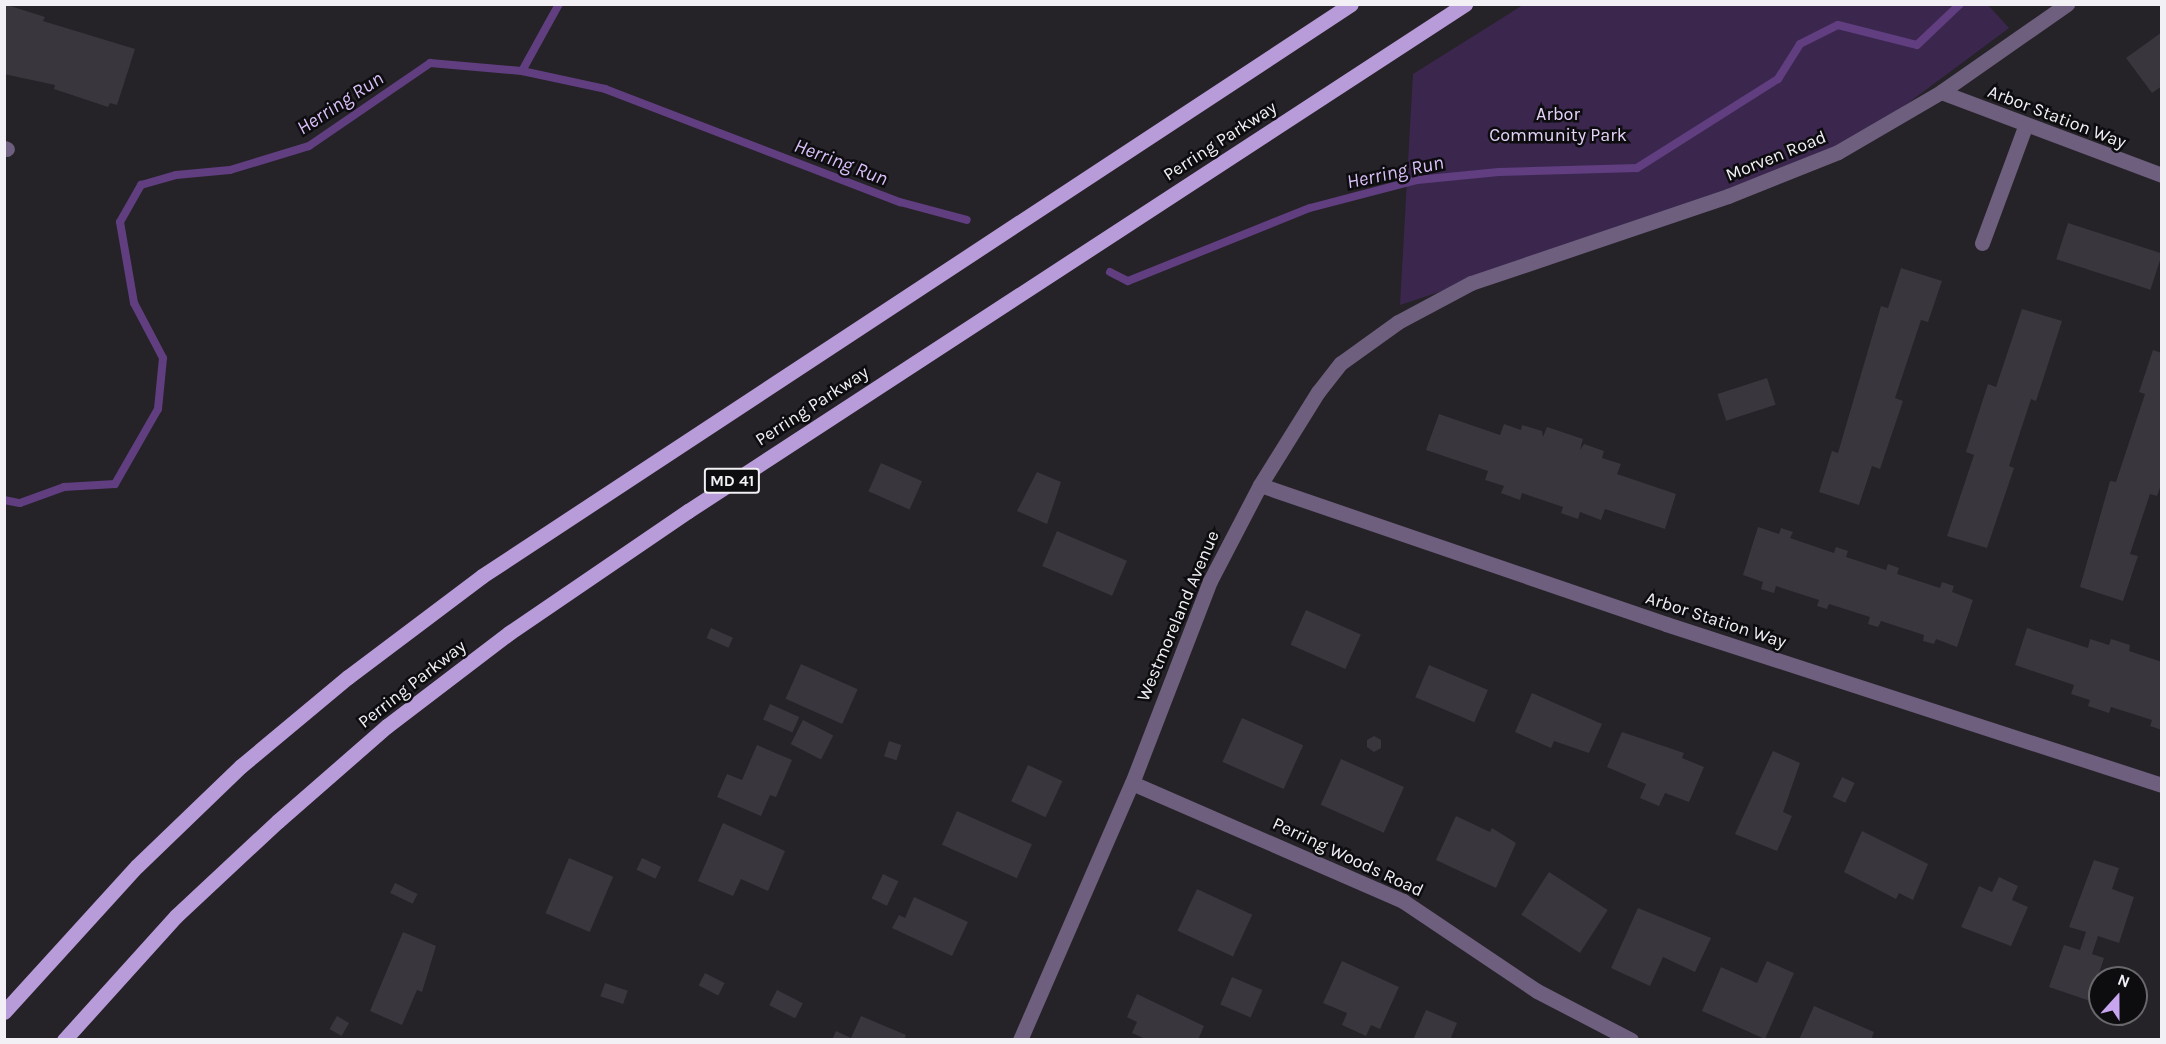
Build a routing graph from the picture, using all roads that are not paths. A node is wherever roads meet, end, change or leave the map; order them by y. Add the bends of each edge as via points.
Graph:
1 (1351, 4) edge
2 (1465, 4) edge
3 (2067, 4) edge
4 (1941, 92) junction
5 (2025, 127) junction
6 (2162, 175) edge
7 (1982, 243) dead end
8 (1471, 283) joint
9 (1260, 485) junction
10 (1132, 783) junction
11 (2162, 785) edge
12 (4, 1012) edge
13 (64, 1040) edge
14 (1020, 1040) edge
15 (1631, 1040) edge

1 - 12 main road via 482,576 348,677 241,766 129,874
2 - 13 main road, Perring Parkway / MD 41 via 688,511 509,633 387,726 278,820 176,916
3 - 4 street, Morven Road
4 - 5 street, Arbor Station Way
4 - 8 street, Morven Road via 1882,129 1797,170
5 - 6 street, Arbor Station Way
5 - 7 street
8 - 9 street, Westmoreland Avenue via 1398,322 1341,363 1318,392
9 - 10 street, Westmoreland Avenue via 1210,581
9 - 11 street, Arbor Station Way via 1666,624
10 - 14 street, Westmoreland Avenue
10 - 15 street, Perring Woods Road via 1403,900 1537,991

